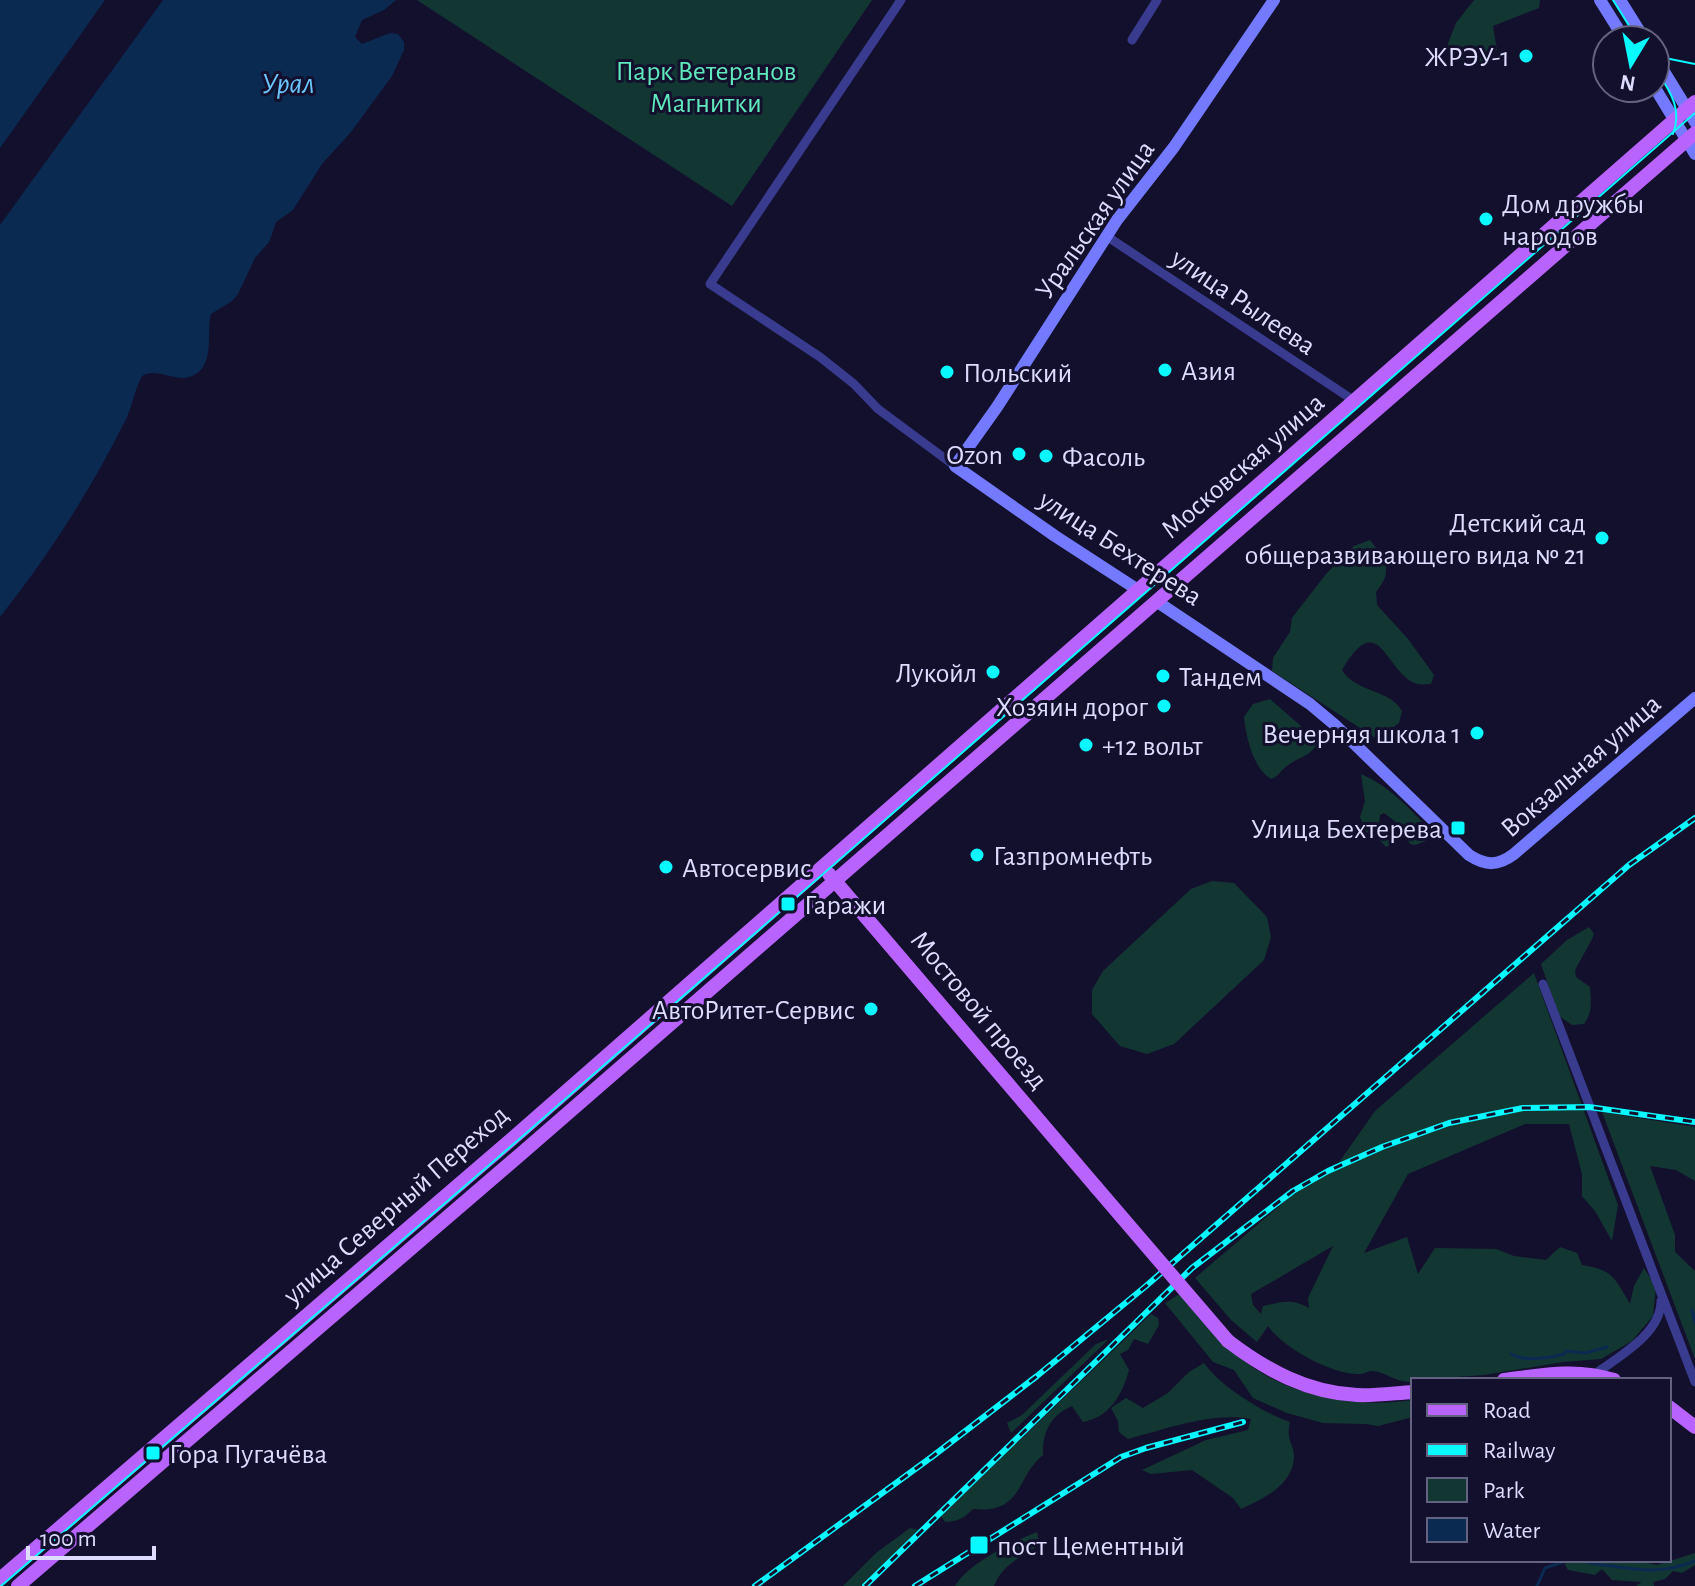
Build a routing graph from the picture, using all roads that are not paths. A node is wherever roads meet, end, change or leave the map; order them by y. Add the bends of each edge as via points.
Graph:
1 (901, 0) edge
2 (1157, 0) edge
3 (1274, 0) edge
4 (1600, 0) edge
5 (1620, 0) edge
6 (1615, 24) edge
7 (1635, 24) edge
8 (1132, 40) dead end
9 (1671, 80) edge
10 (1664, 104) edge
11 (1692, 111) edge
12 (1674, 120) junction
13 (1691, 136) edge
14 (1695, 154) edge
15 (1108, 237) junction
16 (1356, 402) junction
17 (955, 466) junction
18 (1138, 590) junction
19 (1156, 601) junction
20 (1695, 698) edge
21 (1492, 865) joint
22 (823, 866) junction
23 (835, 880) junction
24 (1543, 984) dead end
25 (1661, 1294) junction
26 (1595, 1374) junction
27 (1517, 1378) edge
28 (1608, 1378) edge
29 (1695, 1382) edge
30 (1411, 1392) edge
31 (1671, 1409) edge
32 (1695, 1427) edge
33 (0, 1579) edge
34 (18, 1586) edge

1 - 17 street, улица Бехтерева via 710,284 820,357 878,409
2 - 8 street
3 - 15 street, Уральская улица
4 - 6 street
5 - 7 street
9 - 11 street
10 - 12 street
11 - 12 main road, Московская улица
12 - 13 street
12 - 16 main road, Московская улица
13 - 14 street
13 - 19 main road, Московская улица
15 - 16 street, улица Рылеева
15 - 17 street, Уральская улица
16 - 18 main road, Московская улица
17 - 18 street, улица Бехтерева
18 - 19 main road, улица Бехтерева
18 - 22 main road, Московская улица
19 - 21 street, улица Бехтерева via 1310,704 1469,855
19 - 23 main road, Московская улица
20 - 21 street, Вокзальная улица via 1514,854
22 - 23 main road, Мостовой проезд
22 - 33 main road, улица Северный Переход
23 - 30 main road, Мостовой проезд, bridge via 1228,1341 1260,1366 1296,1383 1356,1395
23 - 34 main road, улица Северный Переход
24 - 25 street
25 - 26 street via 1661,1312 1654,1324
25 - 29 street
26 - 27 main road
26 - 28 main road
31 - 32 main road

